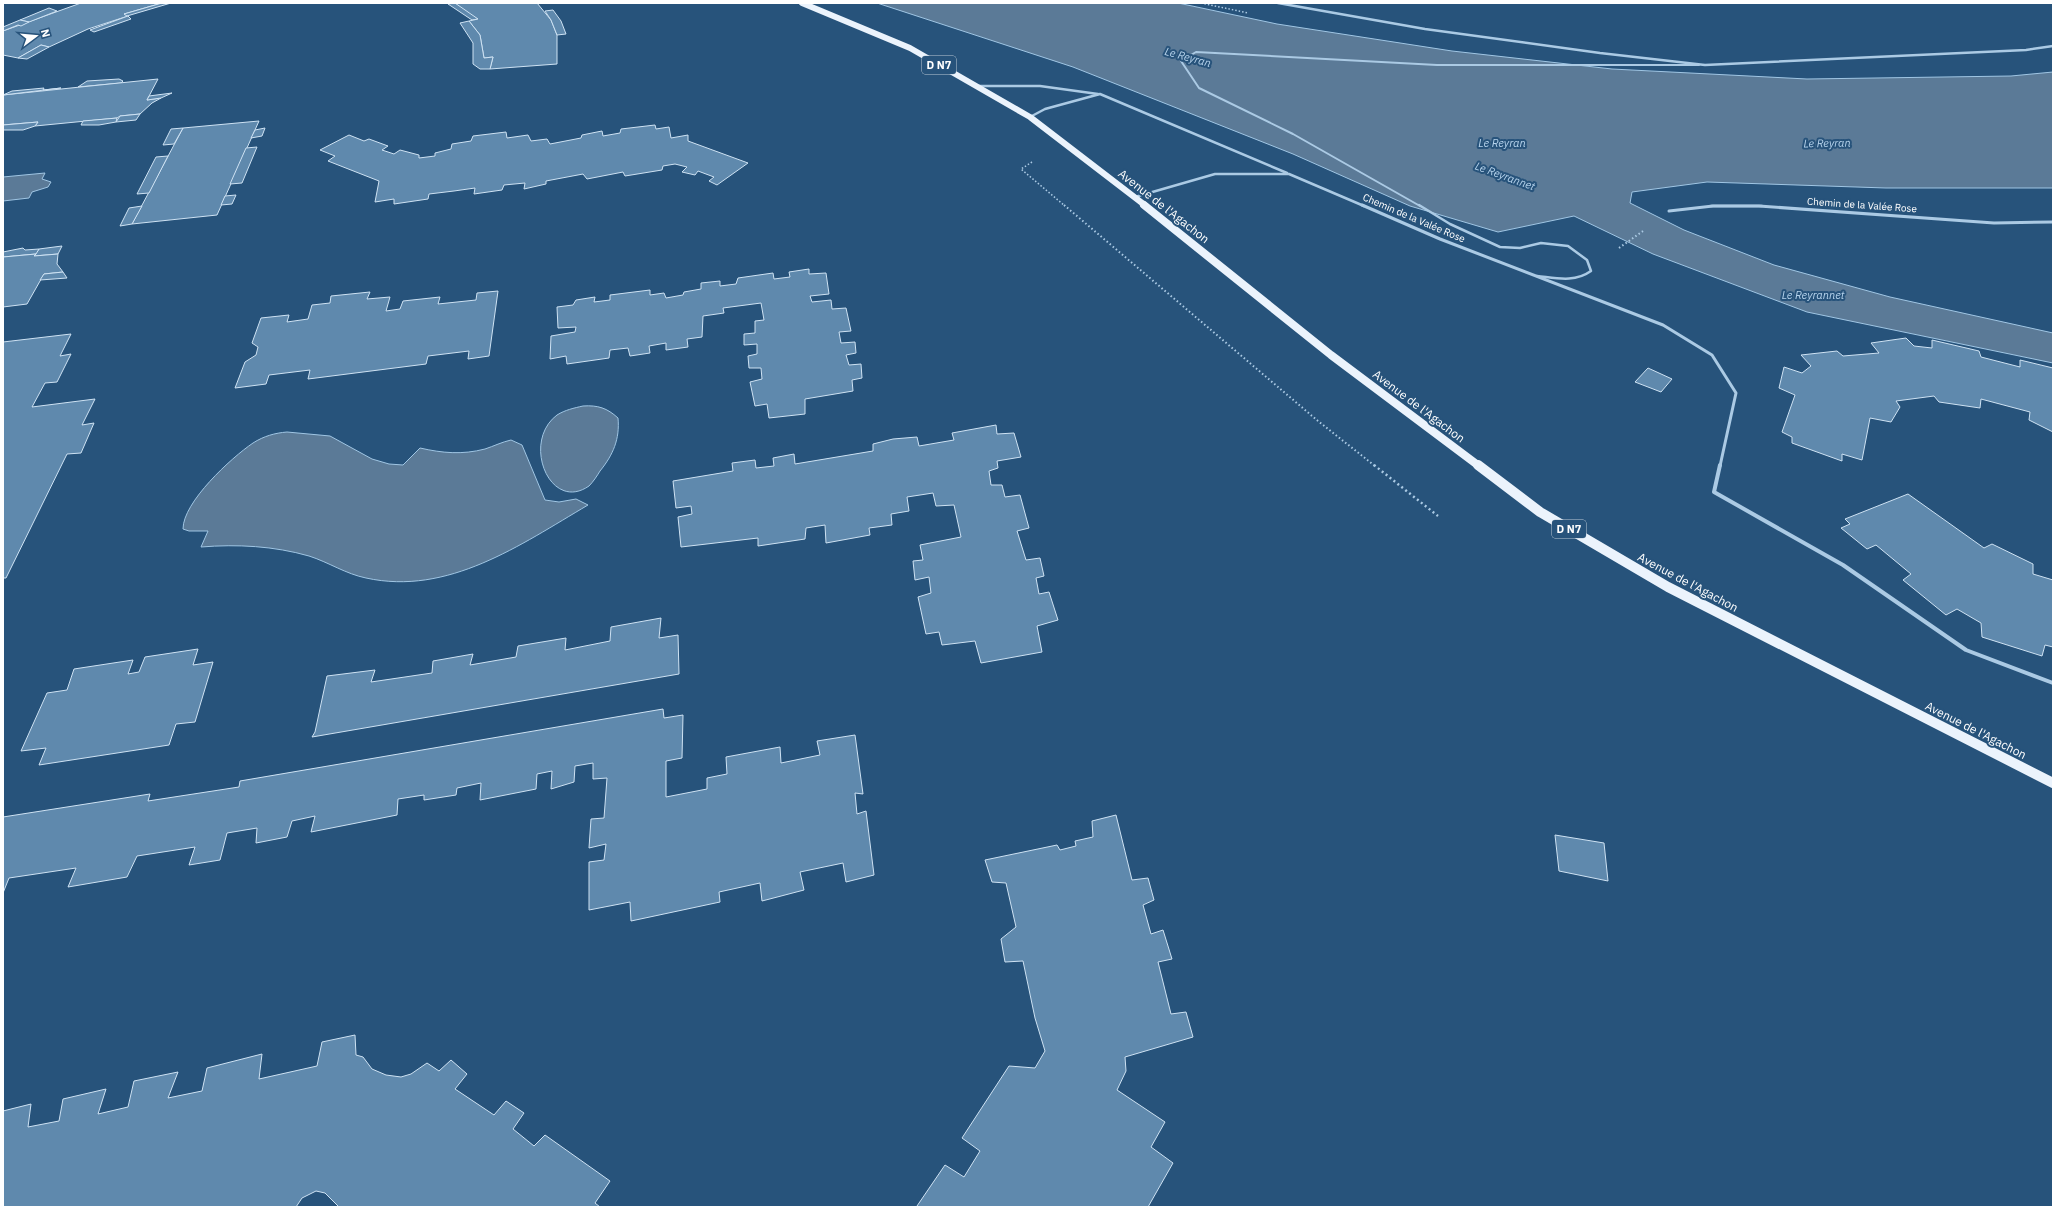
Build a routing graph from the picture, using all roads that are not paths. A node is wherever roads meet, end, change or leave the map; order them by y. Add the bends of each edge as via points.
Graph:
1 (802, 3) edge
2 (1278, 3) edge
3 (2053, 46) edge
4 (1705, 65) junction
5 (975, 86) junction
6 (1100, 94) junction
7 (1030, 117) junction
8 (1289, 174) junction
9 (1134, 197) junction
10 (1670, 211) dead end
11 (2053, 222) edge
12 (1533, 275) junction
13 (2053, 683) edge
14 (2053, 783) edge

1 - 5 main road, Avenue de l'Agachon / D N7 via 910,48
2 - 4 street via 1425,29 1600,54
3 - 4 street via 2026,50
4 - 12 lane via 1438,65 1196,52 1181,60 1199,88 1293,134 1450,224 1500,247 1520,248 1541,243 1568,246 1587,260 1591,271 1584,278 1574,279
5 - 6 street, Chemin de la Valée Rose via 1040,86
5 - 7 main road, Avenue de l'Agachon / D N7
6 - 7 street via 1045,109
6 - 8 street, Chemin de la Valée Rose
7 - 9 main road, Avenue de l'Agachon / D N7
8 - 9 street, Chemin de la Valée Rose via 1215,174
8 - 12 street, Chemin de la Valée Rose via 1440,239
9 - 14 main road, Avenue de l'Agachon / D N7 via 1331,355 1540,512 1668,587
10 - 11 street, Chemin de la Valée Rose via 1713,206 1759,206 1994,223
12 - 13 street, Chemin de la Valée Rose via 1664,325 1712,355 1736,393 1714,492 1843,565 1966,650

